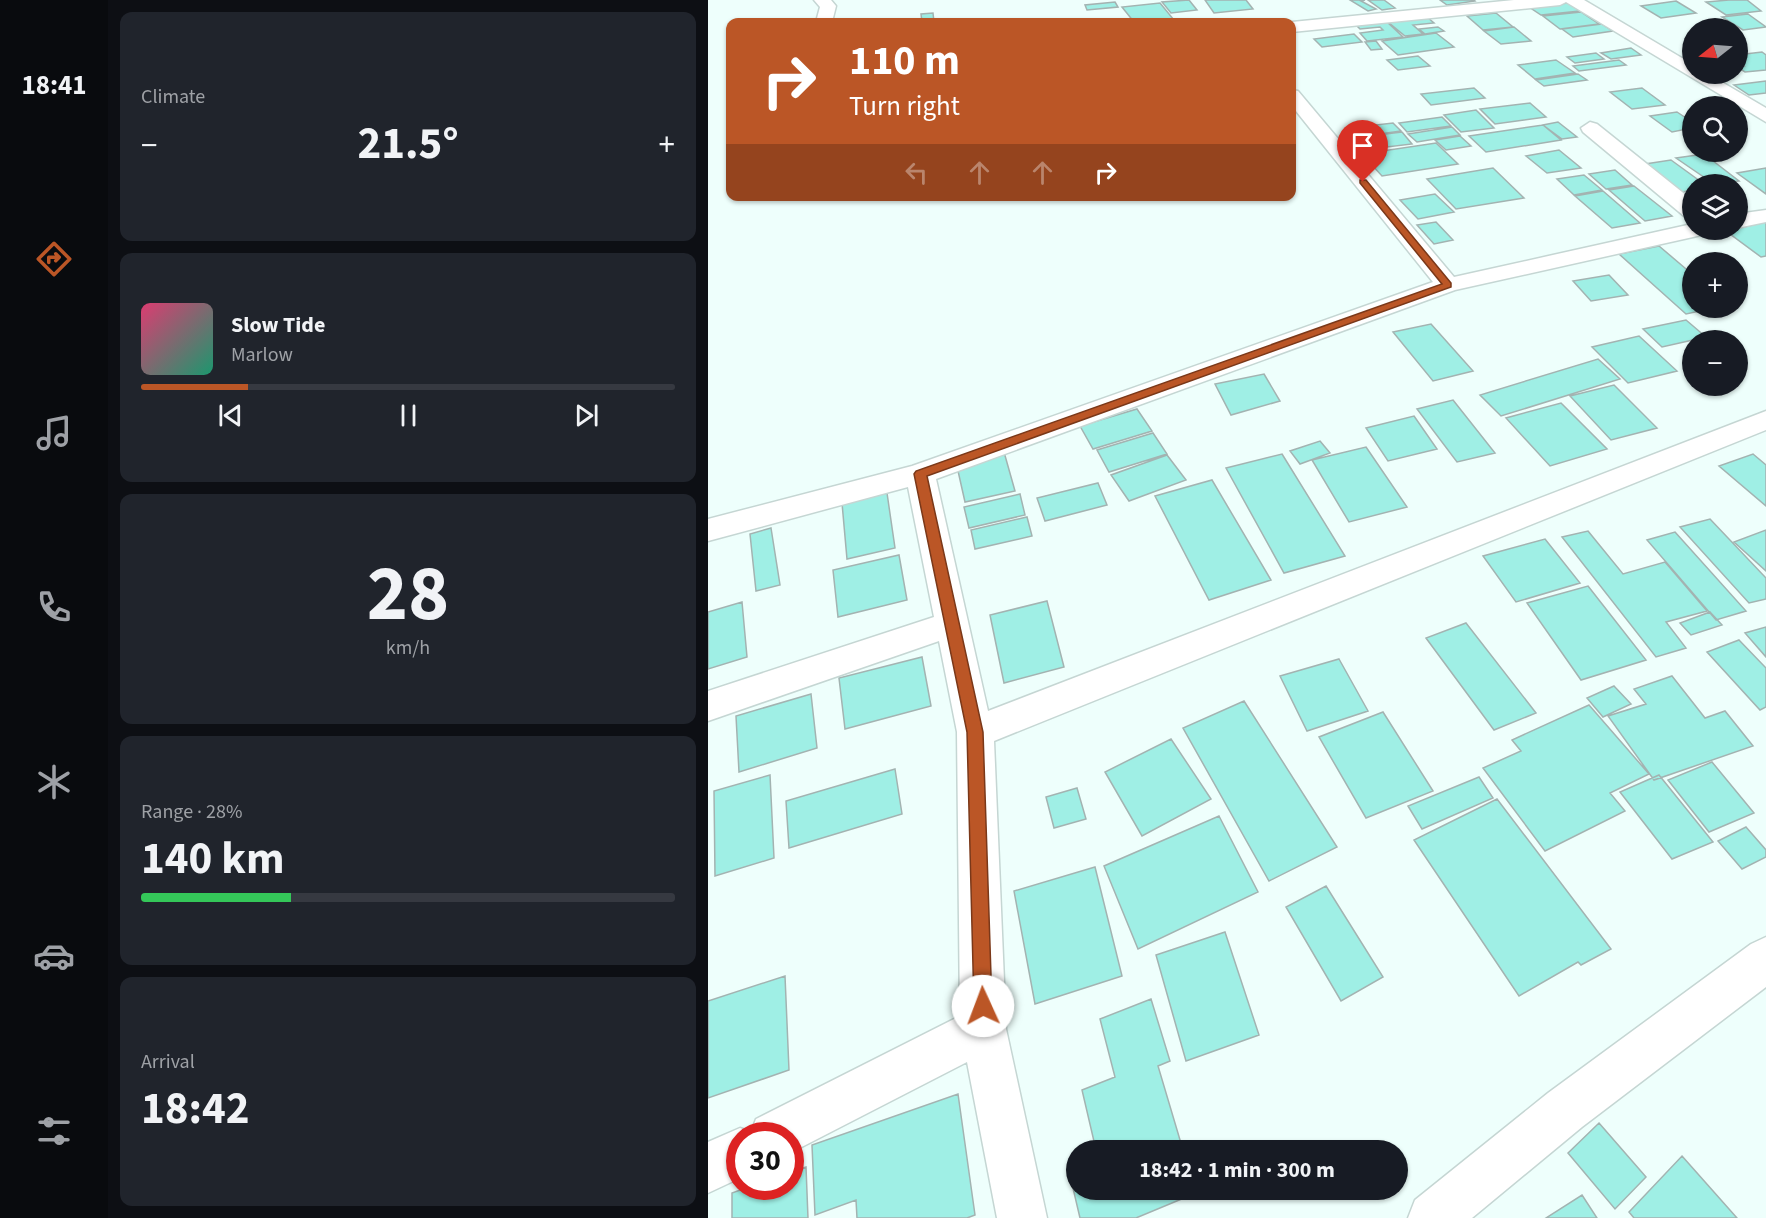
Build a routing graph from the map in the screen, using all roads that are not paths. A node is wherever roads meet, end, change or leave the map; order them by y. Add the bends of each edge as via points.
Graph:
1 (822, 0) edge
2 (1560, 0) edge
3 (1573, 0) edge
4 (825, 18) edge
5 (1296, 27) edge
6 (1682, 65) edge
7 (1714, 84) edge
8 (1296, 100) edge
9 (1766, 116) edge
10 (1590, 128) dead end
11 (1682, 203) edge
12 (1766, 216) edge
13 (1748, 219) edge
14 (1682, 232) edge
15 (1448, 285) junction
16 (1766, 420) edge
17 (920, 474) junction
18 (708, 530) edge
19 (951, 624) junction
20 (708, 706) edge
21 (975, 732) junction
22 (1766, 959) edge
23 (983, 1029) junction
24 (800, 1122) edge
25 (726, 1159) edge
26 (708, 1168) edge
27 (1022, 1218) edge
28 (1433, 1218) edge

1 - 4 street via 828,6
2 - 5 street
3 - 6 street
7 - 9 street
8 - 15 street
10 - 11 street
12 - 13 street
14 - 15 street
15 - 17 street
16 - 21 street
17 - 18 street
17 - 19 street
19 - 20 street
19 - 21 street
21 - 23 street
22 - 28 street via 1565,1110
23 - 24 street
23 - 27 street
25 - 26 street

